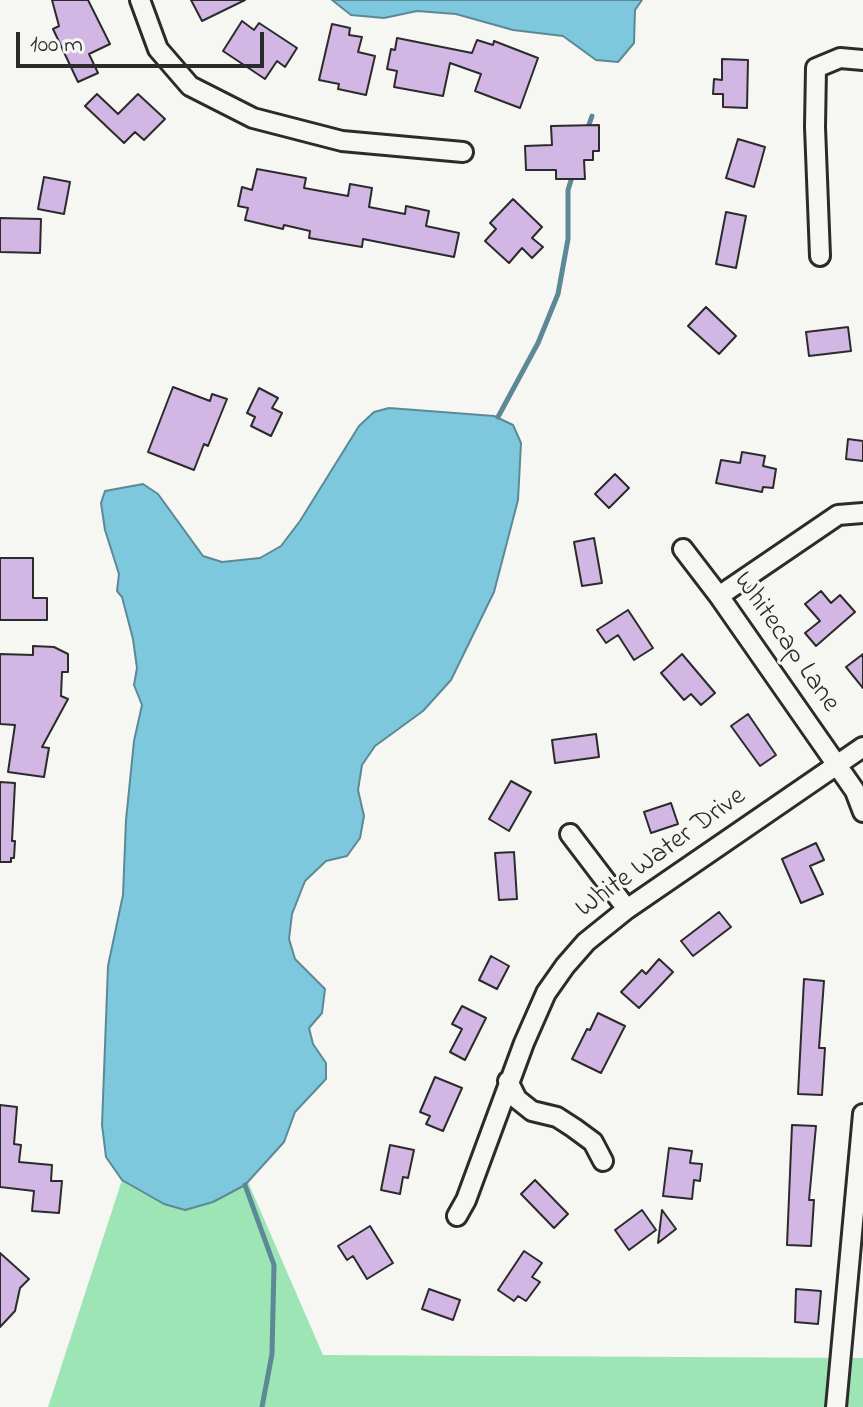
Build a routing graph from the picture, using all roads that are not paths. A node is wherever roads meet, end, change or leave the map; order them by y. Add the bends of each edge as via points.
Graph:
1 (140, 0) edge
2 (863, 60) edge
3 (463, 152) dead end
4 (820, 256) dead end
5 (863, 513) edge
6 (683, 549) dead end
7 (719, 596) junction
8 (863, 747) edge
9 (837, 765) junction
10 (863, 812) edge
11 (570, 834) dead end
12 (627, 909) junction
13 (508, 1081) junction
14 (863, 1114) edge
15 (603, 1161) dead end
16 (457, 1216) dead end
17 (836, 1407) edge

1 - 3 street via 158,49 190,86 253,118 342,141
2 - 4 street via 840,58 816,68
5 - 7 street via 838,515
6 - 7 street, Whitecap Lane
7 - 9 street, Whitecap Lane
8 - 9 street, White Water Drive
9 - 10 street, Whitecap Lane
9 - 12 street, White Water Drive
11 - 12 street
12 - 13 street, White Water Drive via 586,942 546,993
13 - 15 street via 517,1099 532,1111 557,1117 593,1142
13 - 16 street, White Water Drive
14 - 17 street

